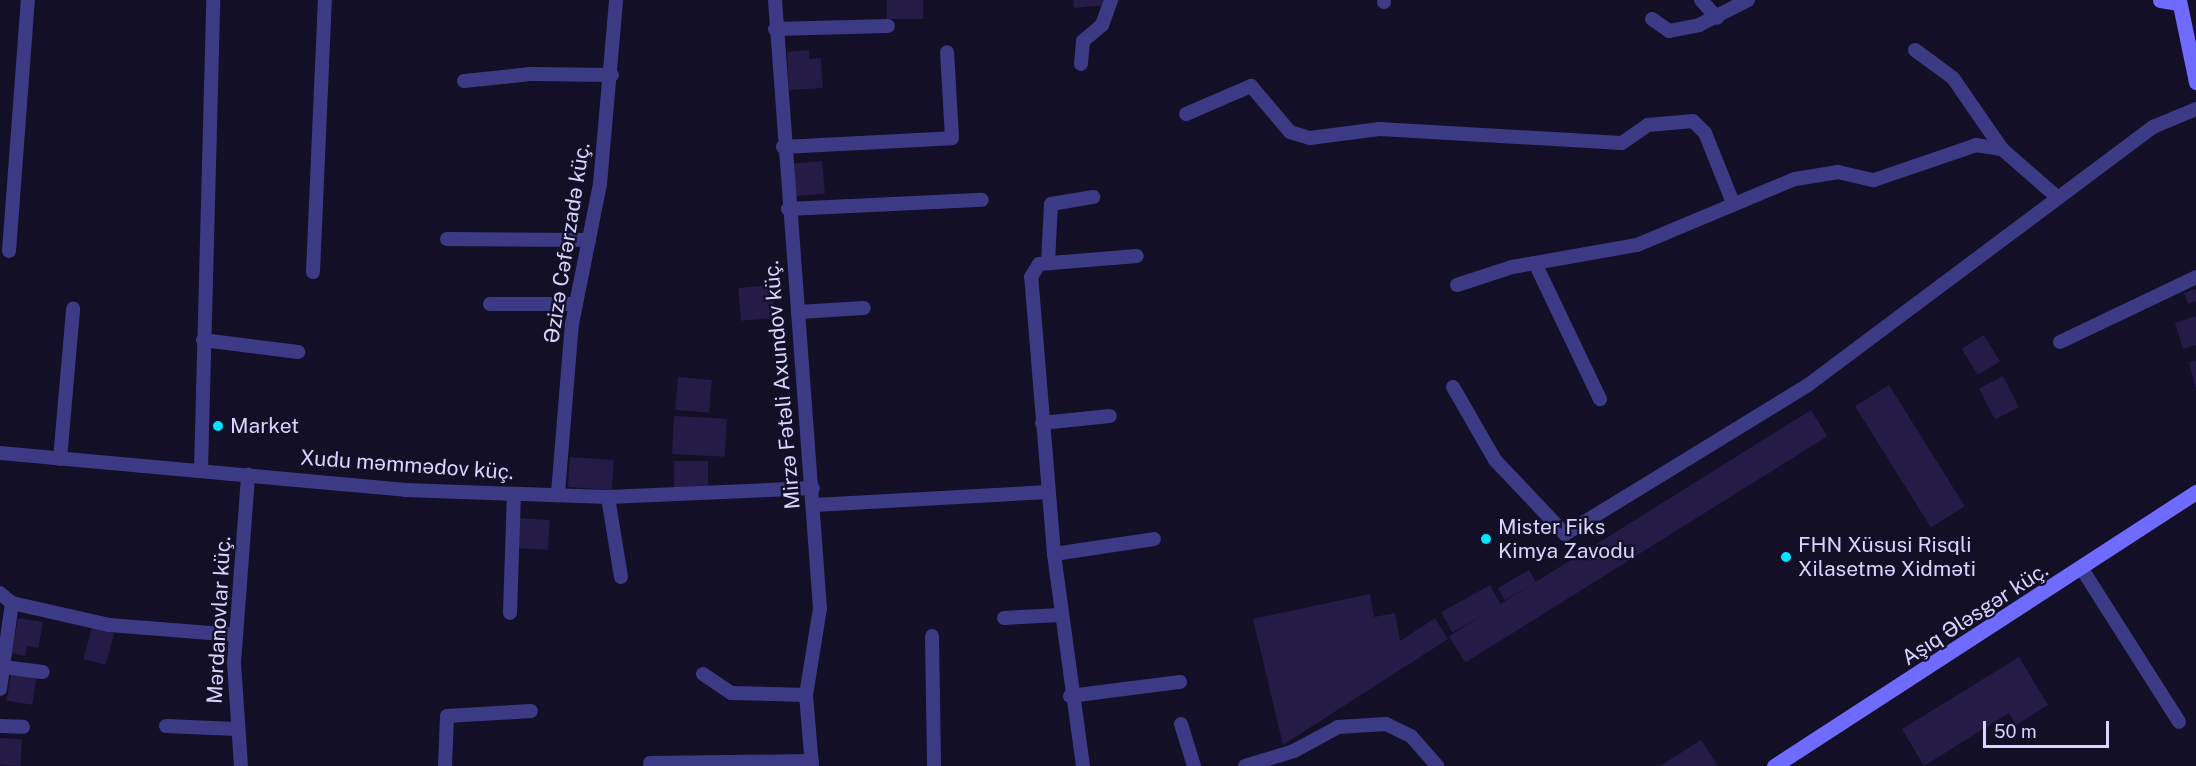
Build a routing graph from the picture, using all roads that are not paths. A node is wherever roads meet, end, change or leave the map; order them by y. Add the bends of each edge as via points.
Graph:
1 (28, 0) edge
2 (213, 0) edge
3 (325, 0) edge
4 (616, 0) edge
5 (775, 0) edge
6 (1111, 0) edge
7 (1701, 0) edge
8 (1749, 0) edge
9 (2160, 0) edge
10 (2179, 2) edge
11 (1717, 18) junction
12 (1652, 19) dead end
13 (888, 26) dead end
14 (775, 29) junction
15 (1915, 50) dead end
16 (947, 52) dead end
17 (1081, 64) dead end
18 (612, 75) junction
19 (464, 81) dead end
20 (2196, 82) edge
21 (2196, 109) edge
22 (1186, 114) dead end
23 (783, 147) junction
24 (2002, 149) junction
25 (2057, 196) junction
26 (1093, 197) dead end
27 (982, 200) dead end
28 (1732, 202) junction
29 (788, 210) junction
30 (447, 239) dead end
31 (589, 240) junction
32 (9, 251) dead end
33 (1137, 256) dead end
34 (1048, 263) junction
35 (1535, 263) junction
36 (313, 272) dead end
37 (2196, 277) edge
38 (1457, 285) dead end
39 (490, 304) dead end
40 (575, 304) junction
41 (864, 308) dead end
42 (73, 309) dead end
43 (798, 312) junction
44 (203, 340) junction
45 (2060, 342) dead end
46 (298, 352) dead end
47 (1452, 387) dead end
48 (1600, 399) dead end
49 (1110, 416) dead end
50 (1042, 423) junction
51 (0, 453) edge
52 (60, 459) junction
53 (201, 470) junction
54 (248, 475) junction
55 (813, 488) junction
56 (1048, 492) junction
57 (2196, 492) edge
58 (558, 493) junction
59 (514, 494) junction
60 (608, 497) junction
61 (815, 505) junction
62 (1154, 539) dead end
63 (1054, 554) junction
64 (2082, 569) junction
65 (621, 577) dead end
66 (0, 593) edge
67 (12, 603) junction
68 (510, 613) dead end
69 (1060, 615) junction
70 (1004, 618) dead end
71 (236, 635) junction
72 (932, 636) dead end
73 (3, 667) junction
74 (43, 672) dead end
75 (703, 674) dead end
76 (1180, 682) dead end
77 (0, 689) edge
78 (806, 695) junction
79 (1070, 696) junction
80 (531, 711) dead end
81 (2179, 722) dead end
82 (1181, 724) dead end
83 (0, 726) edge
84 (166, 726) dead end
85 (23, 727) dead end
86 (236, 729) junction
87 (1276, 762) edge
88 (650, 763) dead end
89 (812, 763) edge
90 (241, 766) edge
91 (445, 766) edge
92 (934, 766) edge
93 (1083, 766) edge
94 (1194, 766) edge
95 (1245, 766) edge
96 (1437, 766) edge
97 (1774, 766) edge

1 - 32 street
2 - 44 street
3 - 36 street
4 - 18 street, Əzizə Cəfərzadə küç.
5 - 14 street, Mirzə Fətəli Axundov küç.
6 - 17 street via 1102,25 1083,41
7 - 11 street
8 - 11 street
9 - 10 street
10 - 20 street
11 - 12 street via 1669,31
13 - 14 street
14 - 23 street, Mirzə Fətəli Axundov küç.
15 - 24 street via 1953,78
16 - 23 street via 952,138
18 - 19 street via 531,74
18 - 31 street, Əzizə Cəfərzadə küç.
21 - 25 street via 2153,127
22 - 28 street via 1251,86 1290,132 1310,138 1379,129 1622,143 1648,125 1693,121 1705,133
23 - 29 street, Mirzə Fətəli Axundov küç.
24 - 25 street
24 - 28 street via 1976,145 1874,180 1838,172 1794,179
25 - 47 street via 1809,385 1566,534 1495,460
26 - 34 street via 1051,204
27 - 29 street
28 - 35 street via 1637,245
29 - 43 street, Mirzə Fətəli Axundov küç.
30 - 31 street
31 - 40 street, Əzizə Cəfərzadə küç.
33 - 34 street
34 - 50 street via 1033,268 1031,277
35 - 38 street
35 - 48 street
37 - 45 street
39 - 40 street
40 - 58 street, Əzizə Cəfərzadə küç.
41 - 43 street
42 - 52 street
43 - 55 street, Mirzə Fətəli Axundov küç.
44 - 46 street
44 - 53 street
49 - 50 street
50 - 56 street
51 - 52 street, Xudu məmmədov küç.
52 - 53 street, Xudu məmmədov küç.
53 - 54 street, Xudu məmmədov küç.
54 - 59 street, Xudu məmmədov küç.
54 - 71 street, Mərdanovlar küç.
55 - 60 street, Xudu məmmədov küç.
55 - 61 street, Mirzə Fətəli Axundov küç.
56 - 61 street
56 - 63 street
57 - 64 street, Aşıq Ələsgər küç.
58 - 59 street, Xudu məmmədov küç.
58 - 60 street, Xudu məmmədov küç.
59 - 68 street
60 - 65 street
61 - 78 street, Mirzə Fətəli Axundov küç. via 820,608
62 - 63 street
63 - 69 street
64 - 81 street
64 - 97 street, Aşıq Ələsgər küç.
66 - 67 street
67 - 71 street via 109,625
67 - 73 street
69 - 70 street
69 - 79 street
71 - 86 street, Mərdanovlar küç.
72 - 92 street
73 - 74 street
73 - 77 street
75 - 78 street via 731,693
76 - 79 street
78 - 89 street, Mirzə Fətəli Axundov küç.
79 - 93 street
80 - 91 street via 447,716
82 - 94 street
83 - 85 street
84 - 86 street
86 - 90 street, Mərdanovlar küç.
87 - 95 street
87 - 96 street via 1338,728 1386,724 1411,736
88 - 89 street

